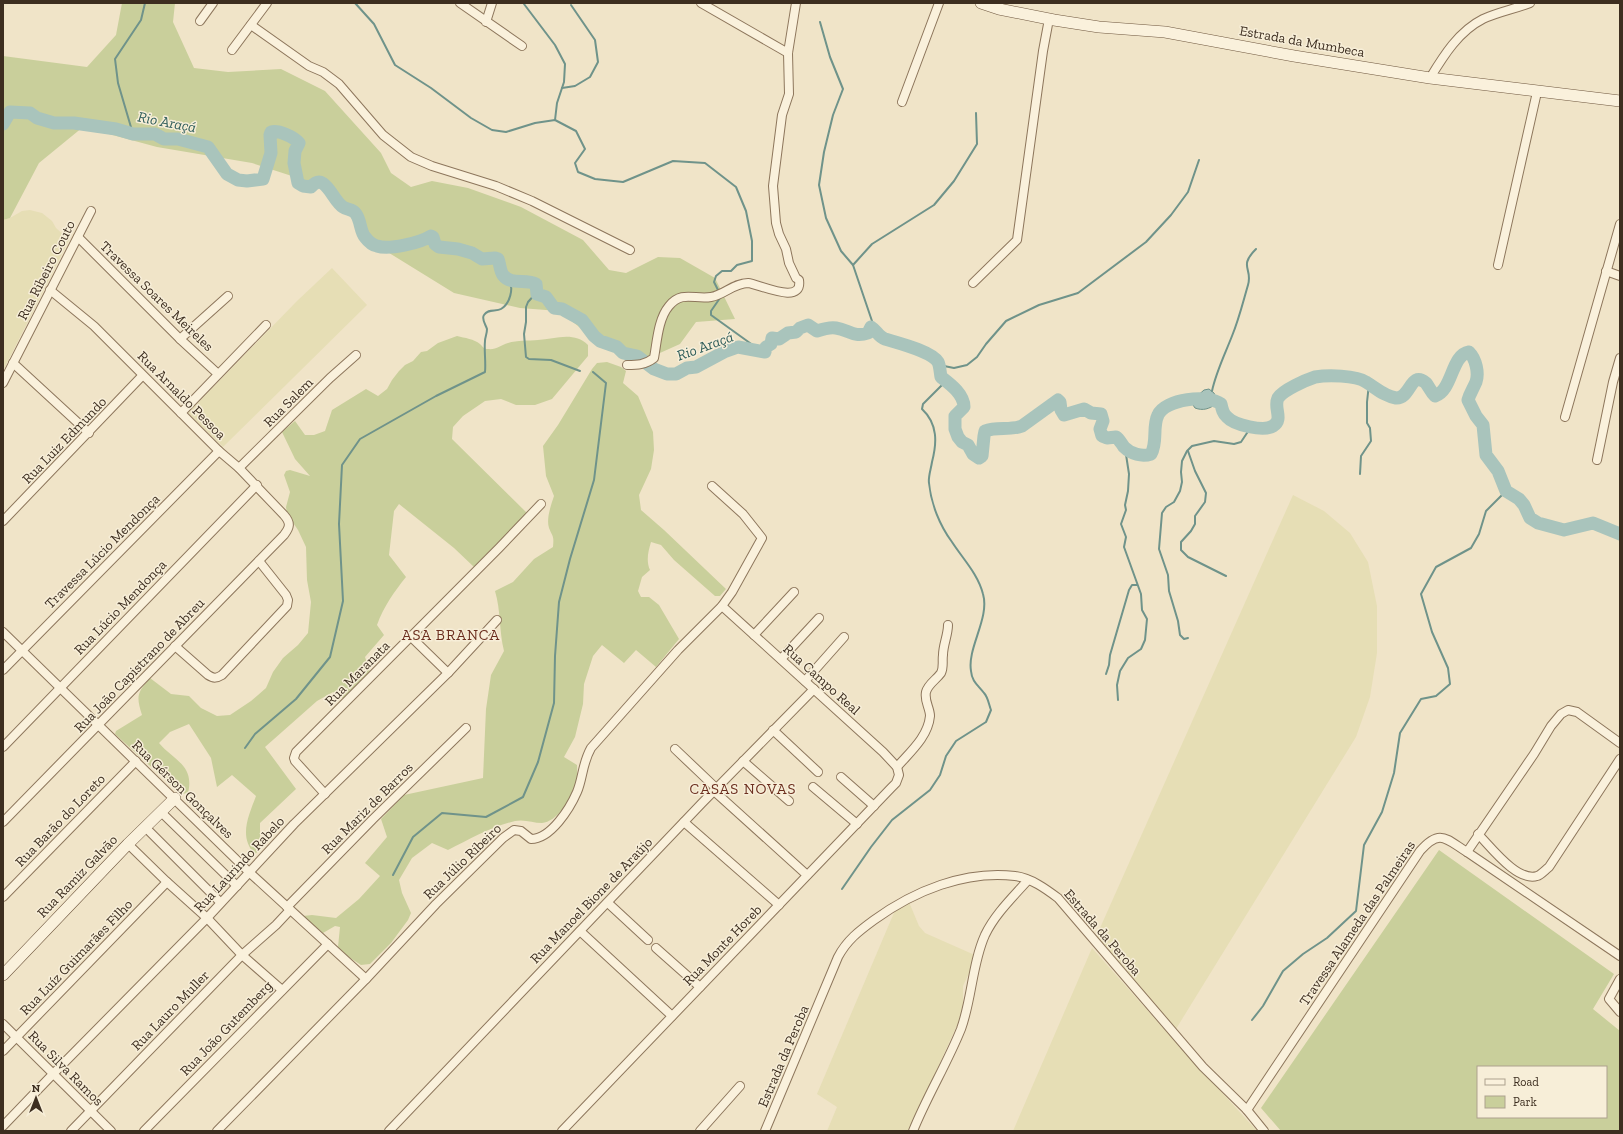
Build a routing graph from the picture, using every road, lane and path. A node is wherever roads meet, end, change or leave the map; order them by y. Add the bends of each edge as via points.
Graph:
1 (213, 3) edge
2 (267, 3) edge
3 (460, 3) edge
4 (492, 3) edge
5 (701, 3) edge
6 (796, 3) edge
7 (939, 3) edge
8 (981, 3) edge
9 (1530, 3) edge
10 (1049, 19) junction
11 (200, 21) dead end
12 (486, 22) junction
13 (251, 25) junction
14 (522, 46) dead end
15 (232, 50) dead end
16 (788, 53) junction
17 (1430, 78) junction
18 (1537, 92) junction
19 (1620, 101) edge
20 (902, 102) dead end
21 (91, 211) dead end
22 (1620, 224) edge
23 (78, 237) junction
24 (630, 250) dead end
25 (1498, 265) dead end
26 (1606, 270) junction
27 (1620, 276) edge
28 (973, 283) dead end
29 (50, 290) junction
30 (228, 296) dead end
31 (266, 326) dead end
32 (180, 339) junction
33 (356, 355) dead end
34 (1620, 358) edge
35 (13, 363) junction
36 (627, 364) dead end
37 (218, 374) junction
38 (142, 376) junction
39 (3, 384) edge
40 (181, 413) junction
41 (1565, 417) dead end
42 (89, 433) junction
43 (219, 450) junction
44 (1597, 460) dead end
45 (239, 468) junction
46 (256, 485) junction
47 (712, 486) dead end
48 (541, 504) dead end
49 (3, 521) edge
50 (290, 523) joint
51 (259, 561) junction
52 (794, 592) dead end
53 (722, 606) junction
54 (820, 618) dead end
55 (497, 620) dead end
56 (948, 625) dead end
57 (3, 632) edge
58 (754, 635) junction
59 (410, 636) junction
60 (844, 637) dead end
61 (175, 646) junction
62 (22, 651) junction
63 (781, 659) junction
64 (3, 670) edge
65 (448, 673) junction
66 (805, 680) junction
67 (60, 687) junction
68 (814, 689) junction
69 (98, 725) junction
70 (466, 728) dead end
71 (773, 730) junction
72 (1620, 743) edge
73 (3, 747) edge
74 (675, 749) dead end
75 (1620, 759) edge
76 (136, 760) junction
77 (742, 761) junction
78 (897, 767) junction
79 (818, 772) dead end
80 (899, 775) joint
81 (841, 777) dead end
82 (813, 787) dead end
83 (715, 789) junction
84 (325, 794) junction
85 (175, 798) junction
86 (790, 801) dead end
87 (874, 806) junction
88 (161, 812) junction
89 (3, 822) edge
90 (684, 822) junction
91 (857, 824) junction
92 (145, 827) junction
93 (1478, 834) junction
94 (128, 844) junction
95 (1467, 852) junction
96 (249, 872) junction
97 (807, 875) junction
98 (1028, 880) junction
99 (167, 882) junction
100 (236, 886) junction
101 (3, 897) edge
102 (220, 902) junction
103 (608, 903) junction
104 (779, 905) junction
105 (288, 908) junction
106 (206, 918) junction
107 (580, 932) junction
108 (648, 940) dead end
109 (328, 944) junction
110 (656, 948) dead end
111 (242, 955) junction
112 (1620, 956) edge
113 (3, 975) edge
114 (366, 979) junction
115 (1620, 979) edge
116 (700, 987) junction
117 (282, 990) junction
118 (1620, 1012) edge
119 (672, 1016) junction
120 (3, 1024) edge
121 (16, 1037) junction
122 (3, 1051) edge
123 (53, 1074) junction
124 (740, 1086) dead end
125 (90, 1110) junction
126 (1247, 1110) junction
127 (3, 1126) edge
128 (71, 1131) edge
129 (111, 1131) edge
130 (144, 1131) edge
131 (217, 1131) edge
132 (389, 1131) edge
133 (562, 1131) edge
134 (700, 1131) edge
135 (765, 1131) edge
136 (913, 1131) edge
137 (1264, 1131) edge

1 - 11 street
2 - 13 street
3 - 12 street
4 - 12 street
5 - 16 street
6 - 16 street
7 - 20 street
8 - 10 main road, Estrada da Mumbeca
9 - 17 street via 1483,19 1470,28 1455,41
10 - 17 main road, Estrada da Mumbeca via 1099,27 1172,33
10 - 28 street via 1016,240
12 - 14 street
13 - 15 street
13 - 24 street via 339,84 384,135 411,157 532,201
16 - 36 street via 788,94 782,115 773,186 776,223 788,263 799,280 799,287 784,293 743,284 715,296 705,298 692,295 677,299 664,315 654,358 638,365
17 - 18 main road, Estrada da Mumbeca
18 - 19 main road, Estrada da Mumbeca
18 - 25 street
21 - 23 street, Rua Ribeiro Couto
22 - 26 street
23 - 29 street, Rua Ribeiro Couto
23 - 32 street, Travessa Soares Meireles
26 - 27 street
26 - 41 street
29 - 35 street, Rua Ribeiro Couto
29 - 38 street, Rua Arnaldo Pessoa via 94,326
30 - 32 street
31 - 37 street
32 - 37 street, Travessa Soares Meireles
33 - 45 street, Rua Salem
34 - 44 street
35 - 39 street, Rua Ribeiro Couto
35 - 42 street
37 - 40 street
38 - 40 street, Rua Arnaldo Pessoa
38 - 42 street, Rua Luiz Edmundo
40 - 43 street, Rua Arnaldo Pessoa
42 - 49 street, Rua Luiz Edmundo
43 - 45 street, Rua Arnaldo Pessoa
43 - 62 street, Travessa Lúcio Mendonça
45 - 46 street, Rua Arnaldo Pessoa
46 - 50 street, Rua Arnaldo Pessoa
46 - 67 street, Rua Lúcio Mendonça
47 - 53 street via 743,514 762,538
48 - 59 street, Rua Maranata
50 - 51 street, Rua João Capistrano de Abreu via 284,535
51 - 61 street, Rua João Capistrano de Abreu
51 - 61 street via 286,595 287,606 222,675 217,678 208,676
52 - 58 street
53 - 58 street, Rua Campo Real
53 - 114 street, Rua Júlio Ribeiro via 673,656 591,748 584,762 578,791 569,808 550,830 534,839 517,830 510,832 426,914
54 - 63 street
55 - 65 street, Rua Laurindo Rabelo
56 - 78 street via 941,672 926,691 930,714 928,727 919,742
57 - 62 street, Rua Gérson Gonçalves
58 - 63 street, Rua Campo Real
59 - 65 street
59 - 84 street, Rua Maranata via 294,755 297,764
60 - 66 street
61 - 69 street, Rua João Capistrano de Abreu
62 - 64 street, Travessa Lúcio Mendonça
62 - 67 street, Rua Gérson Gonçalves
63 - 66 street, Rua Campo Real
65 - 84 street, Rua Laurindo Rabelo
66 - 68 street, Rua Campo Real
67 - 69 street, Rua Gérson Gonçalves
67 - 73 street, Rua Lúcio Mendonça
68 - 71 street, Rua Manoel Bione de Araújo
68 - 78 street, Rua Campo Real
69 - 76 street, Rua Gérson Gonçalves
69 - 89 street, Rua João Capistrano de Abreu
70 - 105 street, Rua Mariz de Barros via 372,819
71 - 77 street, Rua Manoel Bione de Araújo
71 - 79 street
72 - 93 street via 1577,712 1565,711 1556,718
74 - 83 street
75 - 93 street via 1549,867 1538,876 1517,873
76 - 85 street, Rua Gérson Gonçalves
76 - 101 street, Rua Barão do Loreto
77 - 83 street, Rua Manoel Bione de Araújo
77 - 86 street
78 - 80 street, Rua Campo Real
80 - 87 street, Rua Monte Horeb via 896,783
81 - 87 street
82 - 91 street
83 - 90 street, Rua Manoel Bione de Araújo
83 - 97 street
84 - 96 street, Rua Laurindo Rabelo
85 - 88 main road, Rua Ramiz Galvão
85 - 96 street, Rua Gérson Gonçalves
87 - 91 street, Rua Monte Horeb
88 - 92 main road, Rua Ramiz Galvão
88 - 100 street
90 - 103 street, Rua Manoel Bione de Araújo
90 - 104 street
91 - 97 street, Rua Monte Horeb
92 - 94 main road, Rua Ramiz Galvão
92 - 102 street
93 - 95 street
94 - 99 street
94 - 113 main road, Rua Ramiz Galvão
95 - 112 street, Travessa Alameda das Palmeiras
95 - 126 street, Travessa Alameda das Palmeiras via 1445,838 1436,837 1420,851
96 - 100 street, Rua Laurindo Rabelo
96 - 105 street, Rua Gérson Gonçalves
97 - 104 street, Rua Monte Horeb
98 - 126 street, Estrada da Peroba via 1046,888 1058,898 1203,1067
98 - 135 street, Estrada da Peroba via 1017,876 983,876 932,887 886,911 854,935 838,957
98 - 136 street via 1004,907 985,936 961,1028
99 - 106 street
99 - 121 street, Rua Luíz Guimarães Filho
100 - 102 street, Rua Laurindo Rabelo
102 - 106 street, Rua Laurindo Rabelo
103 - 107 street, Rua Manoel Bione de Araújo
103 - 108 street
104 - 116 street, Rua Monte Horeb
105 - 109 street, Rua Gérson Gonçalves
105 - 111 street, Rua Lauro Muller via 276,925
106 - 111 street
106 - 123 street, Rua Laurindo Rabelo
107 - 119 street
107 - 132 street, Rua Manoel Bione de Araújo
109 - 114 street, Rua Gérson Gonçalves
109 - 117 street, Rua João Gutemberg
110 - 116 street
111 - 117 street
111 - 125 street, Rua Lauro Muller
114 - 131 street, Rua Júlio Ribeiro
115 - 118 street via 1609,999
116 - 119 street, Rua Monte Horeb
117 - 130 street, Rua João Gutemberg
119 - 133 street, Rua Monte Horeb
120 - 121 street, Rua Silva Ramos
121 - 122 street, Rua Luíz Guimarães Filho
121 - 123 street, Rua Silva Ramos
123 - 125 street, Rua Silva Ramos
123 - 127 street, Rua Laurindo Rabelo
124 - 134 street
125 - 128 street, Rua Lauro Muller
125 - 129 street, Rua Silva Ramos
126 - 137 street, Estrada da Peroba

